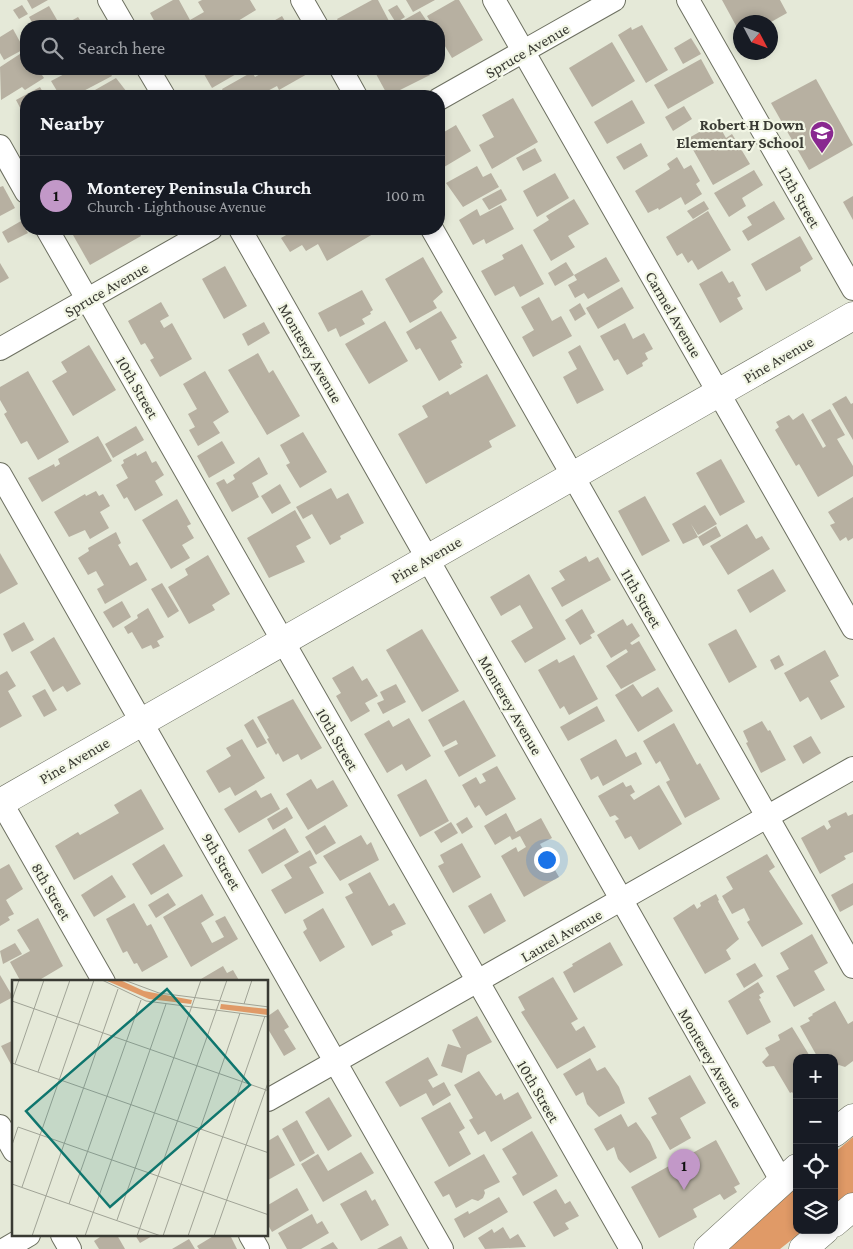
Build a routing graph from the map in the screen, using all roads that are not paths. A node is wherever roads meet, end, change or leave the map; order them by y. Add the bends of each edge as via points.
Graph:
1 (109, 0) edge
2 (302, 0) edge
3 (494, 0) edge
4 (614, 0) edge
5 (688, 0) edge
6 (121, 20) edge
7 (314, 20) edge
8 (523, 51) junction
9 (152, 75) edge
10 (344, 75) edge
11 (160, 90) edge
12 (353, 90) edge
13 (445, 96) edge
14 (0, 146) edge
15 (20, 181) edge
16 (50, 235) edge
17 (201, 235) edge
18 (243, 235) edge
19 (435, 235) edge
20 (853, 289) edge
21 (87, 300) junction
22 (853, 316) edge
23 (0, 349) edge
24 (719, 393) junction
25 (0, 474) edge
26 (573, 475) junction
27 (428, 558) junction
28 (853, 628) edge
29 (283, 642) junction
30 (141, 721) junction
31 (853, 768) edge
32 (0, 802) edge
33 (766, 817) junction
34 (622, 900) junction
35 (853, 967) edge
36 (103, 980) edge
37 (477, 982) junction
38 (336, 1061) junction
39 (269, 1099) edge
40 (853, 1118) edge
41 (0, 1126) edge
42 (838, 1130) edge
43 (12, 1147) edge
44 (789, 1175) edge
45 (853, 1208) edge
46 (27, 1236) edge
47 (63, 1236) edge
48 (251, 1236) edge
49 (820, 1238) edge
50 (5, 1249) edge
51 (70, 1249) edge
52 (258, 1249) edge
53 (442, 1249) edge
54 (630, 1249) edge
55 (708, 1249) edge

1 - 6 street
2 - 7 street
3 - 8 street, Carmel Avenue
4 - 8 street, Spruce Avenue
5 - 20 street, 12th Street
8 - 13 street, Spruce Avenue
8 - 24 street, Carmel Avenue
9 - 11 street
10 - 12 street
14 - 15 street
16 - 21 street, 10th Street
17 - 21 street, Spruce Avenue
18 - 27 street, Monterey Avenue
19 - 26 street, 11th Street
21 - 23 street, Spruce Avenue
21 - 29 street, 10th Street
22 - 24 main road, Pine Avenue
24 - 26 main road, Pine Avenue
24 - 28 street, Carmel Avenue
25 - 30 street, 9th Street
26 - 27 main road, Pine Avenue
26 - 33 street, 11th Street
27 - 29 main road, Pine Avenue
27 - 34 street, Monterey Avenue
29 - 30 main road, Pine Avenue
29 - 37 street, 10th Street
30 - 32 main road, Pine Avenue
30 - 38 street, 9th Street
31 - 33 street, Laurel Avenue
32 - 36 street, 8th Street
33 - 34 street, Laurel Avenue
33 - 35 street, 11th Street
34 - 37 street, Laurel Avenue
34 - 44 street, Monterey Avenue
37 - 38 street, Laurel Avenue
37 - 54 street, 10th Street
38 - 39 street, Laurel Avenue
38 - 53 street, 9th Street
40 - 42 main road
41 - 43 street
44 - 55 main road
45 - 49 main road
46 - 50 street
47 - 51 street
48 - 52 street

